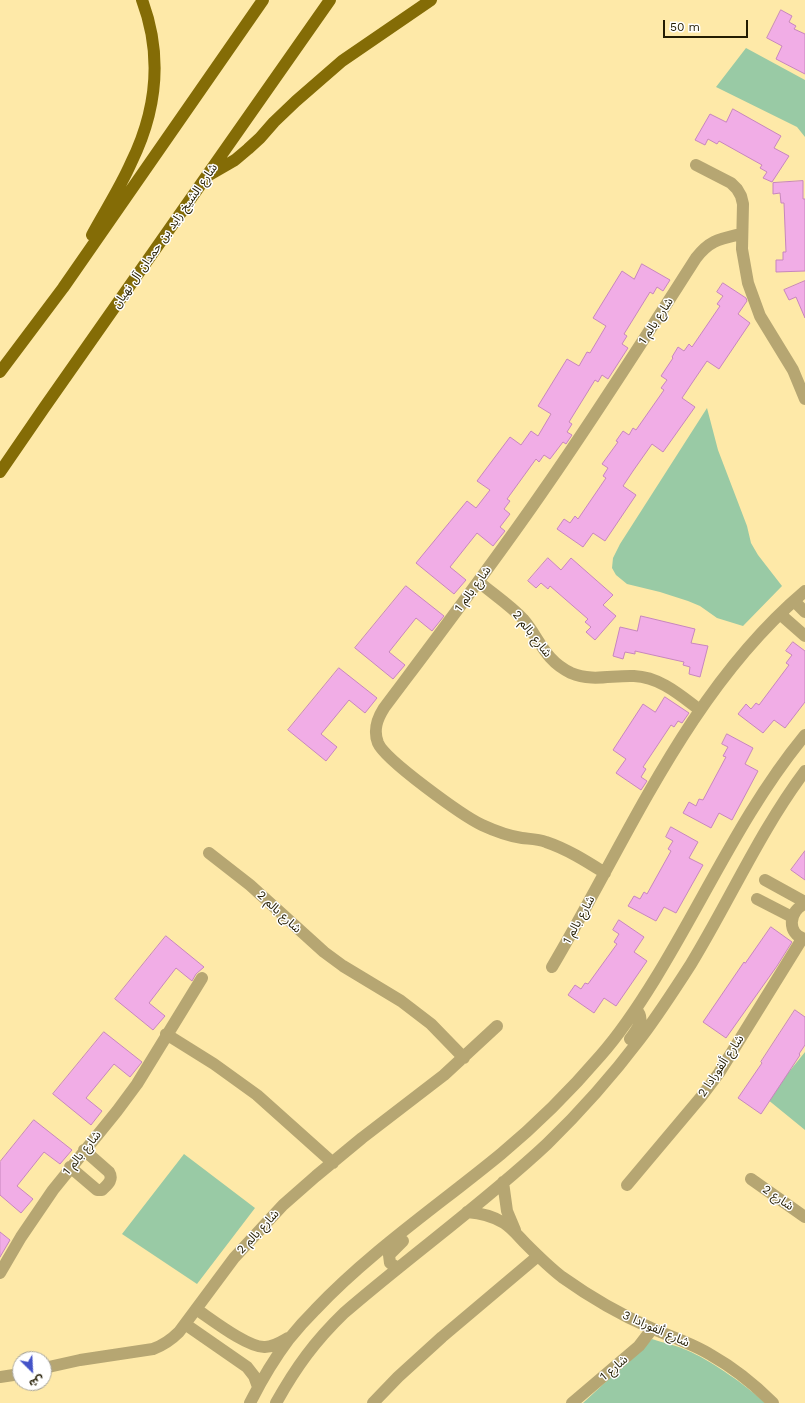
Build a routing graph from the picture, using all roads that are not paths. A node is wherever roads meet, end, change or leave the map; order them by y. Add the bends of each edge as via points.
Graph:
1 (142, 0) edge
2 (263, 0) edge
3 (330, 0) edge
4 (431, 0) edge
5 (696, 165) dead end
6 (207, 177) junction
7 (741, 234) junction
8 (63, 288) junction
9 (0, 372) edge
10 (805, 399) edge
11 (0, 472) edge
12 (479, 582) junction
13 (805, 591) edge
14 (794, 601) junction
15 (805, 612) edge
16 (780, 614) junction
17 (805, 636) edge
18 (700, 710) junction
19 (805, 735) edge
20 (805, 771) edge
21 (209, 853) dead end
22 (605, 872) junction
23 (765, 880) dead end
24 (757, 899) dead end
25 (805, 903) edge
26 (792, 917) junction
27 (803, 939) edge
28 (552, 967) dead end
29 (202, 978) dead end
30 (636, 1009) junction
31 (497, 1026) dead end
32 (166, 1034) junction
33 (628, 1055) junction
34 (464, 1058) junction
35 (84, 1150) junction
36 (333, 1162) junction
37 (70, 1167) junction
38 (471, 1178) junction
39 (752, 1180) dead end
40 (503, 1182) junction
41 (627, 1185) dead end
42 (507, 1211) junction
43 (467, 1212) junction
44 (805, 1217) edge
45 (498, 1220) junction
46 (518, 1235) junction
47 (538, 1256) junction
48 (398, 1268) junction
49 (0, 1273) edge
50 (196, 1308) junction
51 (185, 1324) junction
52 (226, 1328) junction
53 (652, 1329) junction
54 (289, 1338) junction
55 (252, 1344) junction
56 (216, 1345) junction
57 (240, 1362) junction
58 (52, 1366) edge
59 (12, 1375) edge
60 (0, 1377) edge
61 (258, 1387) junction
62 (250, 1403) edge
63 (276, 1403) edge
64 (373, 1403) edge
65 (572, 1403) edge
66 (773, 1403) edge

1 - 8 main road via 151,28 156,61 153,94 145,127 126,173
2 - 8 main road
3 - 6 main road, شارع الشيخ زايد بن حمدان آل نهيان
4 - 6 main road via 342,61 296,101 248,149
5 - 7 street via 723,178 737,189 743,204
6 - 11 main road, شارع الشيخ زايد بن حمدان آل نهيان
7 - 10 street via 744,266 760,316 793,370
7 - 12 street, شارع بالم 1 via 715,241 699,255 605,400
8 - 9 main road
12 - 18 street, شارع بالم 2 via 522,618 545,652 561,667 592,678 635,676 654,680 672,689
12 - 22 street, شارع بالم 1 via 379,716 376,724 378,742 388,757 476,822 502,833 555,845
13 - 14 street, شارع بالم 1
14 - 15 street
14 - 16 street, شارع بالم 1
16 - 17 street
16 - 18 street, شارع بالم 1 via 742,656
18 - 22 street, شارع بالم 1
19 - 30 street via 753,809 672,952
20 - 33 street via 771,821 692,963
21 - 34 street, شارع بالم 2 via 324,952 402,1001 431,1024
22 - 28 street, شارع بالم 1
23 - 25 street
24 - 26 street
25 - 26 street via 796,909
26 - 27 street via 793,930
27 - 41 street, شارع ألفورادا 2 via 719,1073
29 - 32 street, شارع بالم 1
30 - 33 street via 641,1015 641,1022 628,1043
30 - 38 street via 602,1054 561,1098 531,1128
31 - 34 street, شارع بالم 2
32 - 35 street, شارع بالم 1 via 130,1093
32 - 36 street via 257,1095
33 - 40 street via 581,1110
34 - 36 street, شارع بالم 2
35 - 37 street, شارع بالم 1
35 - 37 street via 109,1172 110,1182 102,1190 97,1190
36 - 50 street, شارع بالم 2 via 251,1238
37 - 49 street, شارع بالم 1 via 21,1236
38 - 48 street via 389,1255 390,1263
38 - 54 street via 355,1270
39 - 44 street, شارع 2
40 - 42 street, شارع ألفورادا 3
40 - 43 street
42 - 45 street
42 - 46 street, شارع ألفورادا 3
43 - 45 street, شارع ألفورادا 3 via 488,1215
43 - 48 street
45 - 46 street, شارع ألفورادا 3
46 - 47 street, شارع ألفورادا 3
47 - 53 street, شارع ألفورادا 3 via 580,1290
47 - 64 street via 442,1337
48 - 63 street via 344,1312 324,1333 290,1378
50 - 51 street, شارع بالم 2
50 - 52 street
51 - 56 street
51 - 58 street, شارع بالم 2 via 171,1340 153,1349
52 - 55 street
52 - 56 street via 219,1335
53 - 65 street, شارع 1 via 639,1346
53 - 66 street, شارع ألفورادا 3 via 710,1354 737,1371
54 - 55 street via 267,1347
54 - 61 street
55 - 57 street via 249,1355
56 - 57 street
57 - 61 street via 251,1371
59 - 60 street
61 - 62 street

